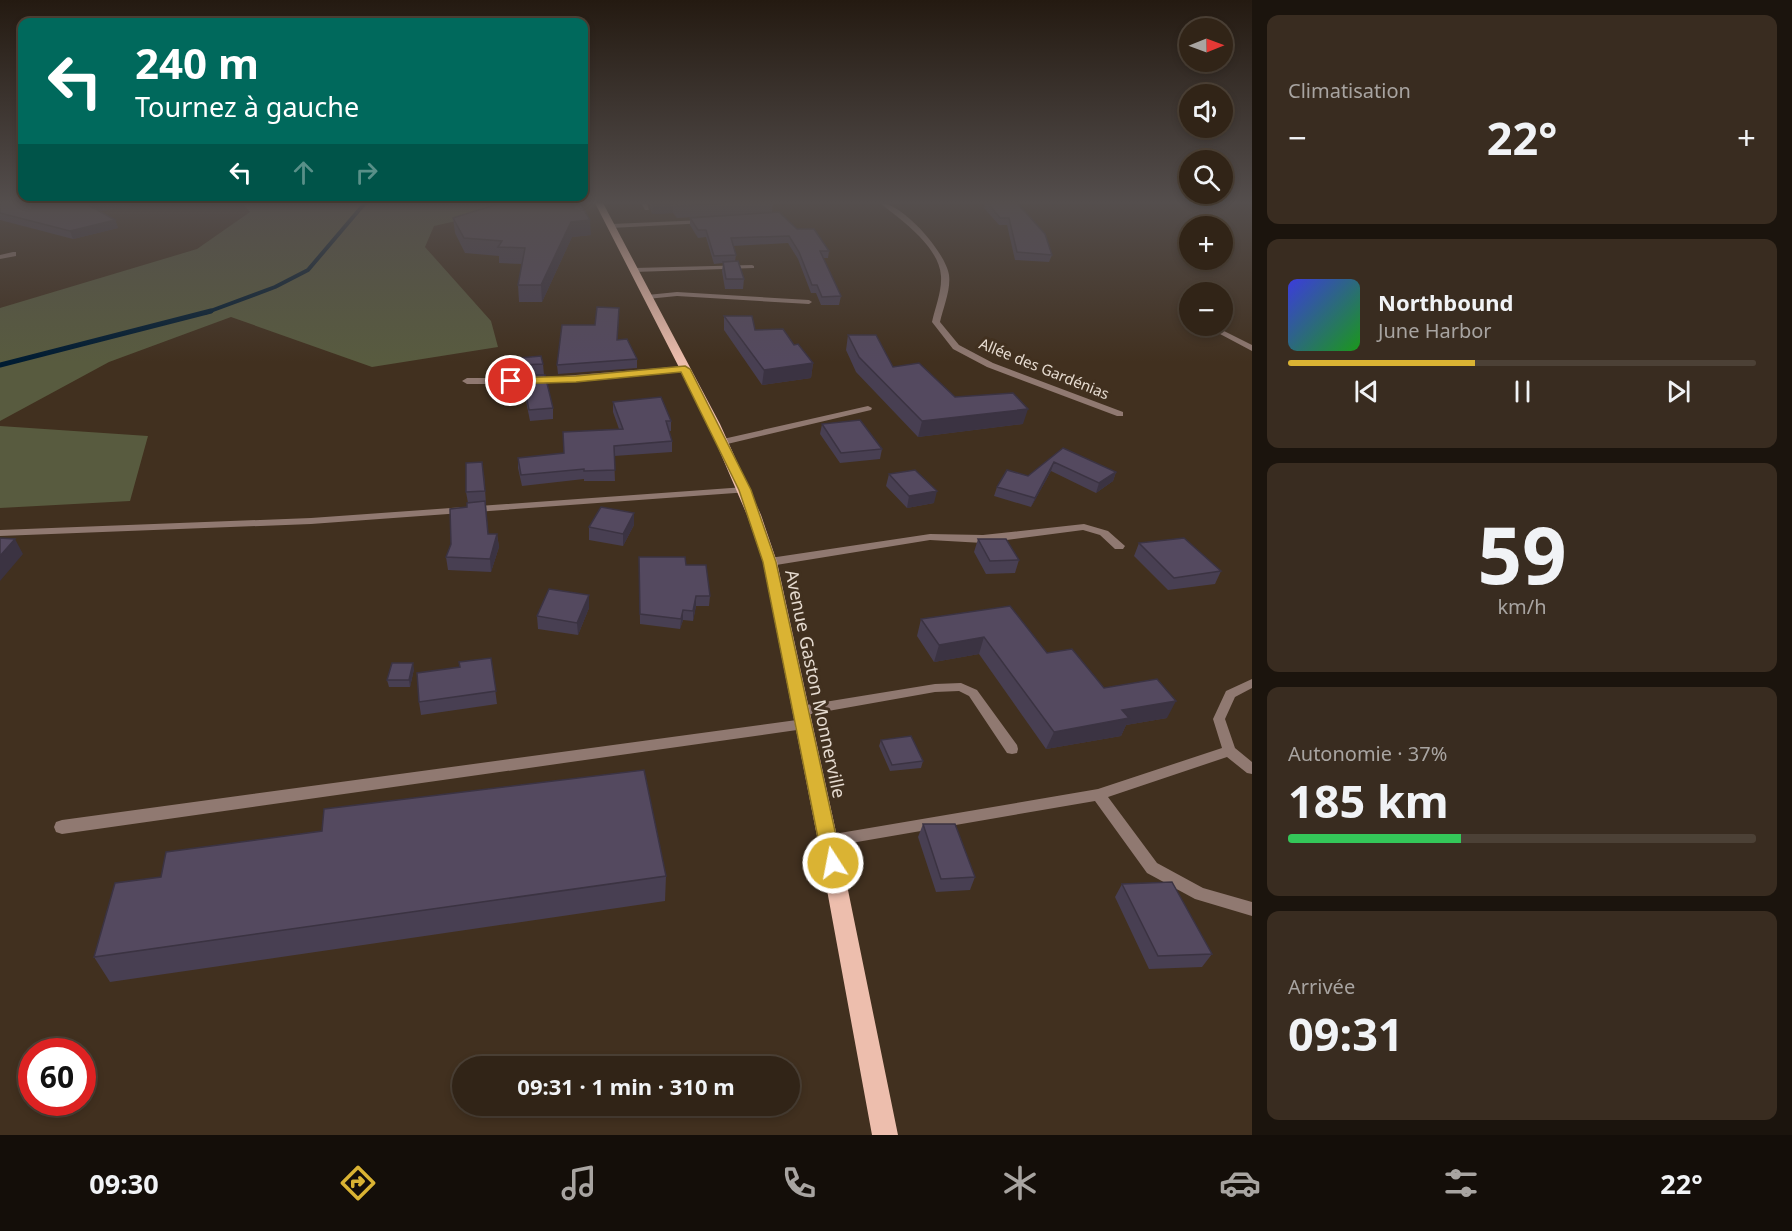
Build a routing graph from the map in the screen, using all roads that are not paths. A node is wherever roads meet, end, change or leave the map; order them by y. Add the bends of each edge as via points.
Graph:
1 (627, 256) edge
2 (935, 256) edge
3 (752, 267) dead end
4 (634, 270) junction
5 (647, 297) junction
6 (809, 302) dead end
7 (1229, 336) edge
8 (1252, 348) edge
9 (685, 369) junction
10 (467, 381) dead end
11 (868, 408) dead end
12 (1120, 414) dead end
13 (723, 442) junction
14 (745, 490) junction
15 (0, 533) edge
16 (1119, 546) dead end
17 (770, 562) junction
18 (1252, 683) edge
19 (802, 717) junction
20 (1012, 748) dead end
21 (1229, 751) junction
22 (1252, 769) edge
23 (1098, 795) junction
24 (62, 827) dead end
25 (828, 841) junction
26 (1252, 909) edge
27 (885, 1135) edge

1 - 4 main road, Avenue Gaston Monnerville
2 - 12 street, Allée des Gardénias via 945,274 936,322 956,347 990,365
3 - 4 lane
4 - 5 main road, Avenue Gaston Monnerville
5 - 6 lane via 677,294
5 - 9 main road, Avenue Gaston Monnerville
7 - 8 street
9 - 10 street via 568,380
9 - 13 main road, Avenue Gaston Monnerville
11 - 13 lane
13 - 14 main road, Avenue Gaston Monnerville
14 - 15 street via 311,521
14 - 17 main road, Avenue Gaston Monnerville
16 - 17 street via 1104,533 1084,527 983,539 930,537
17 - 19 main road, Avenue Gaston Monnerville
18 - 21 lane via 1230,694 1219,719
19 - 20 lane via 934,688 961,687 973,693
19 - 24 street
19 - 25 main road, Avenue Gaston Monnerville
21 - 22 lane
21 - 23 lane
23 - 25 lane
23 - 26 lane via 1152,868 1200,894
25 - 27 main road, Avenue Gaston Monnerville

